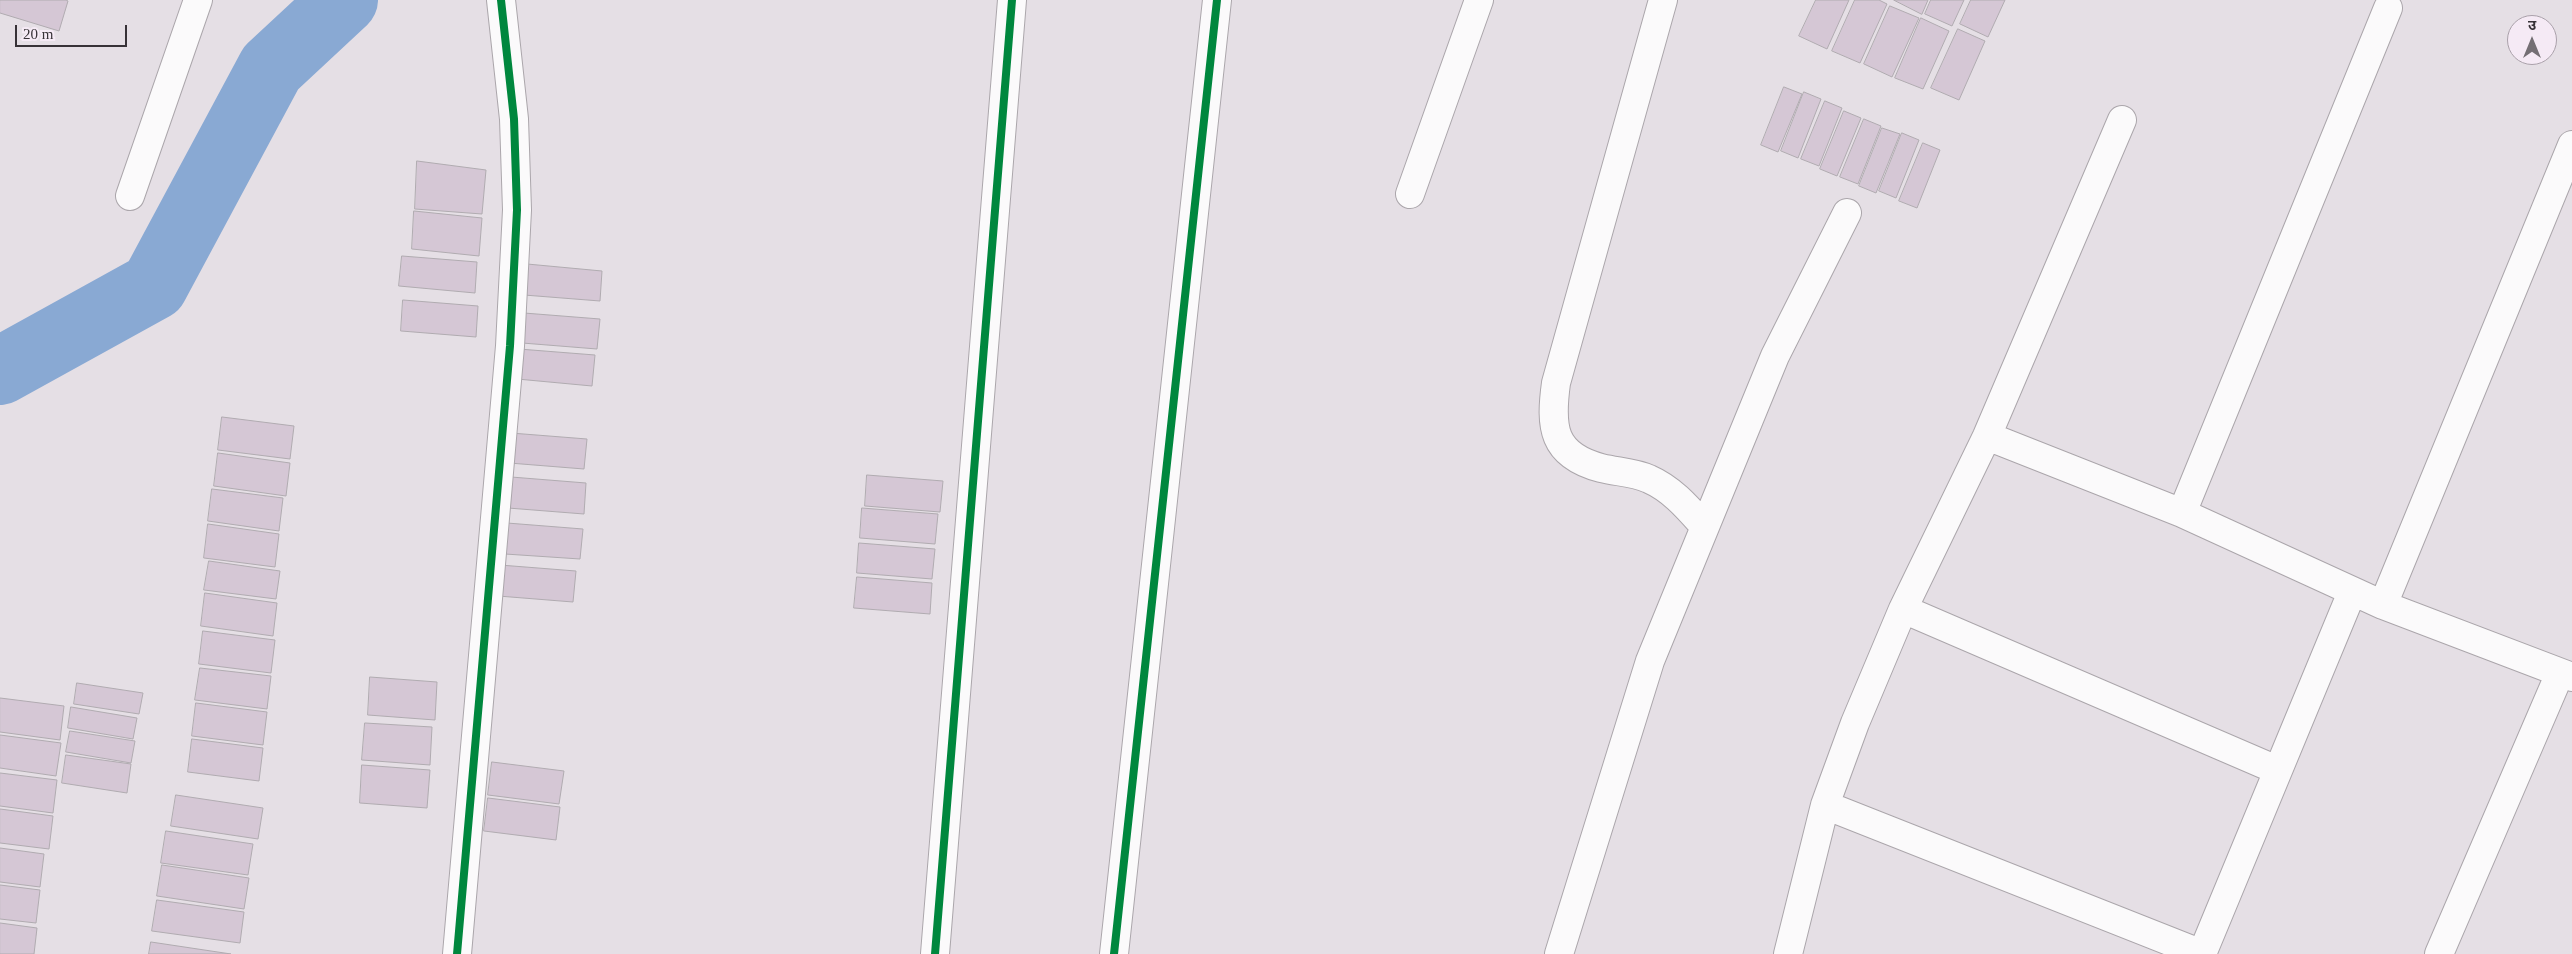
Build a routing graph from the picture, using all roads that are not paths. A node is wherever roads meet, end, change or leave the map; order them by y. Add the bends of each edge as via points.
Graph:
1 (198, 0) edge
2 (501, 0) edge
3 (1012, 0) edge
4 (1217, 0) edge
5 (1479, 0) edge
6 (1663, 0) edge
7 (2388, 8) dead end
8 (2122, 120) dead end
9 (2572, 145) edge
10 (1410, 194) dead end
11 (130, 196) dead end
12 (1847, 213) dead end
13 (1987, 436) junction
14 (2182, 513) junction
15 (1704, 526) junction
16 (2352, 592) junction
17 (2383, 605) junction
18 (1903, 609) junction
19 (2566, 675) edge
20 (2277, 770) junction
21 (1825, 805) junction
22 (457, 954) edge
23 (936, 954) edge
24 (1114, 954) edge
25 (1559, 954) edge
26 (1788, 954) edge
27 (2202, 954) edge
28 (2439, 954) edge

1 - 11 street
2 - 22 street via 514,119 517,210 510,346
3 - 23 street
4 - 24 street
5 - 10 street
6 - 15 street via 1556,383 1553,420 1561,446 1571,456 1601,468 1649,479 1676,496
7 - 14 street
8 - 13 street
9 - 17 street
12 - 15 street via 1776,356
13 - 14 street
13 - 18 street
14 - 16 street
15 - 25 street via 1650,661
16 - 17 street
16 - 20 street
17 - 19 street
18 - 20 street
18 - 21 street
19 - 28 street
20 - 27 street
21 - 26 street
21 - 27 street

